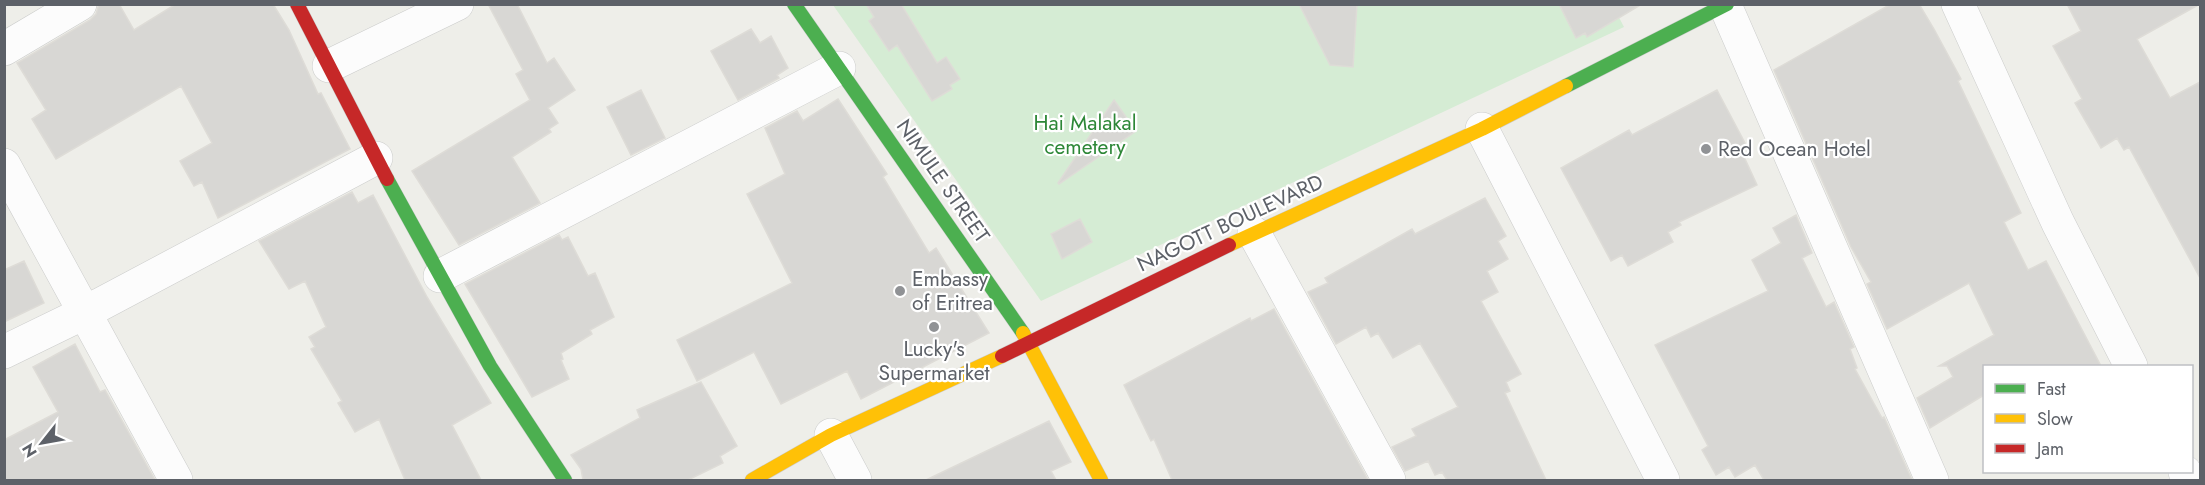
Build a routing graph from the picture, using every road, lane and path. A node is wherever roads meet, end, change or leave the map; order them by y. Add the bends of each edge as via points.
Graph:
1 (80, 4) edge
2 (297, 4) edge
3 (457, 4) edge
4 (794, 4) edge
5 (1958, 4) edge
6 (1726, 5) edge
7 (4, 49) edge
8 (328, 66) junction
9 (839, 68) junction
10 (1482, 129) junction
11 (376, 158) junction
12 (4, 165) edge
13 (1254, 233) junction
14 (440, 276) junction
15 (86, 312) junction
16 (1030, 343) junction
17 (4, 352) edge
18 (2130, 365) edge
19 (831, 435) junction
20 (176, 480) edge
21 (565, 480) edge
22 (752, 480) edge
23 (855, 480) edge
24 (1101, 480) edge
25 (1389, 480) edge
26 (1663, 480) edge
27 (1932, 480) edge

1 - 7 street
2 - 8 street
3 - 8 street
4 - 9 street, NIMULE STREET
5 - 18 street via 2058,223
6 - 10 street, NAGOTT BOULEVARD
6 - 27 street
8 - 11 street
9 - 14 street
9 - 16 street, NIMULE STREET
10 - 13 street, NAGOTT BOULEVARD
10 - 26 street
11 - 14 street
11 - 15 street
12 - 15 street
13 - 16 street, NAGOTT BOULEVARD
13 - 25 street
14 - 21 street via 527,427
15 - 17 street
15 - 20 street
16 - 19 street, NAGOTT BOULEVARD
16 - 24 street, NIMULE STREET
19 - 22 street, NAGOTT BOULEVARD
19 - 23 street

